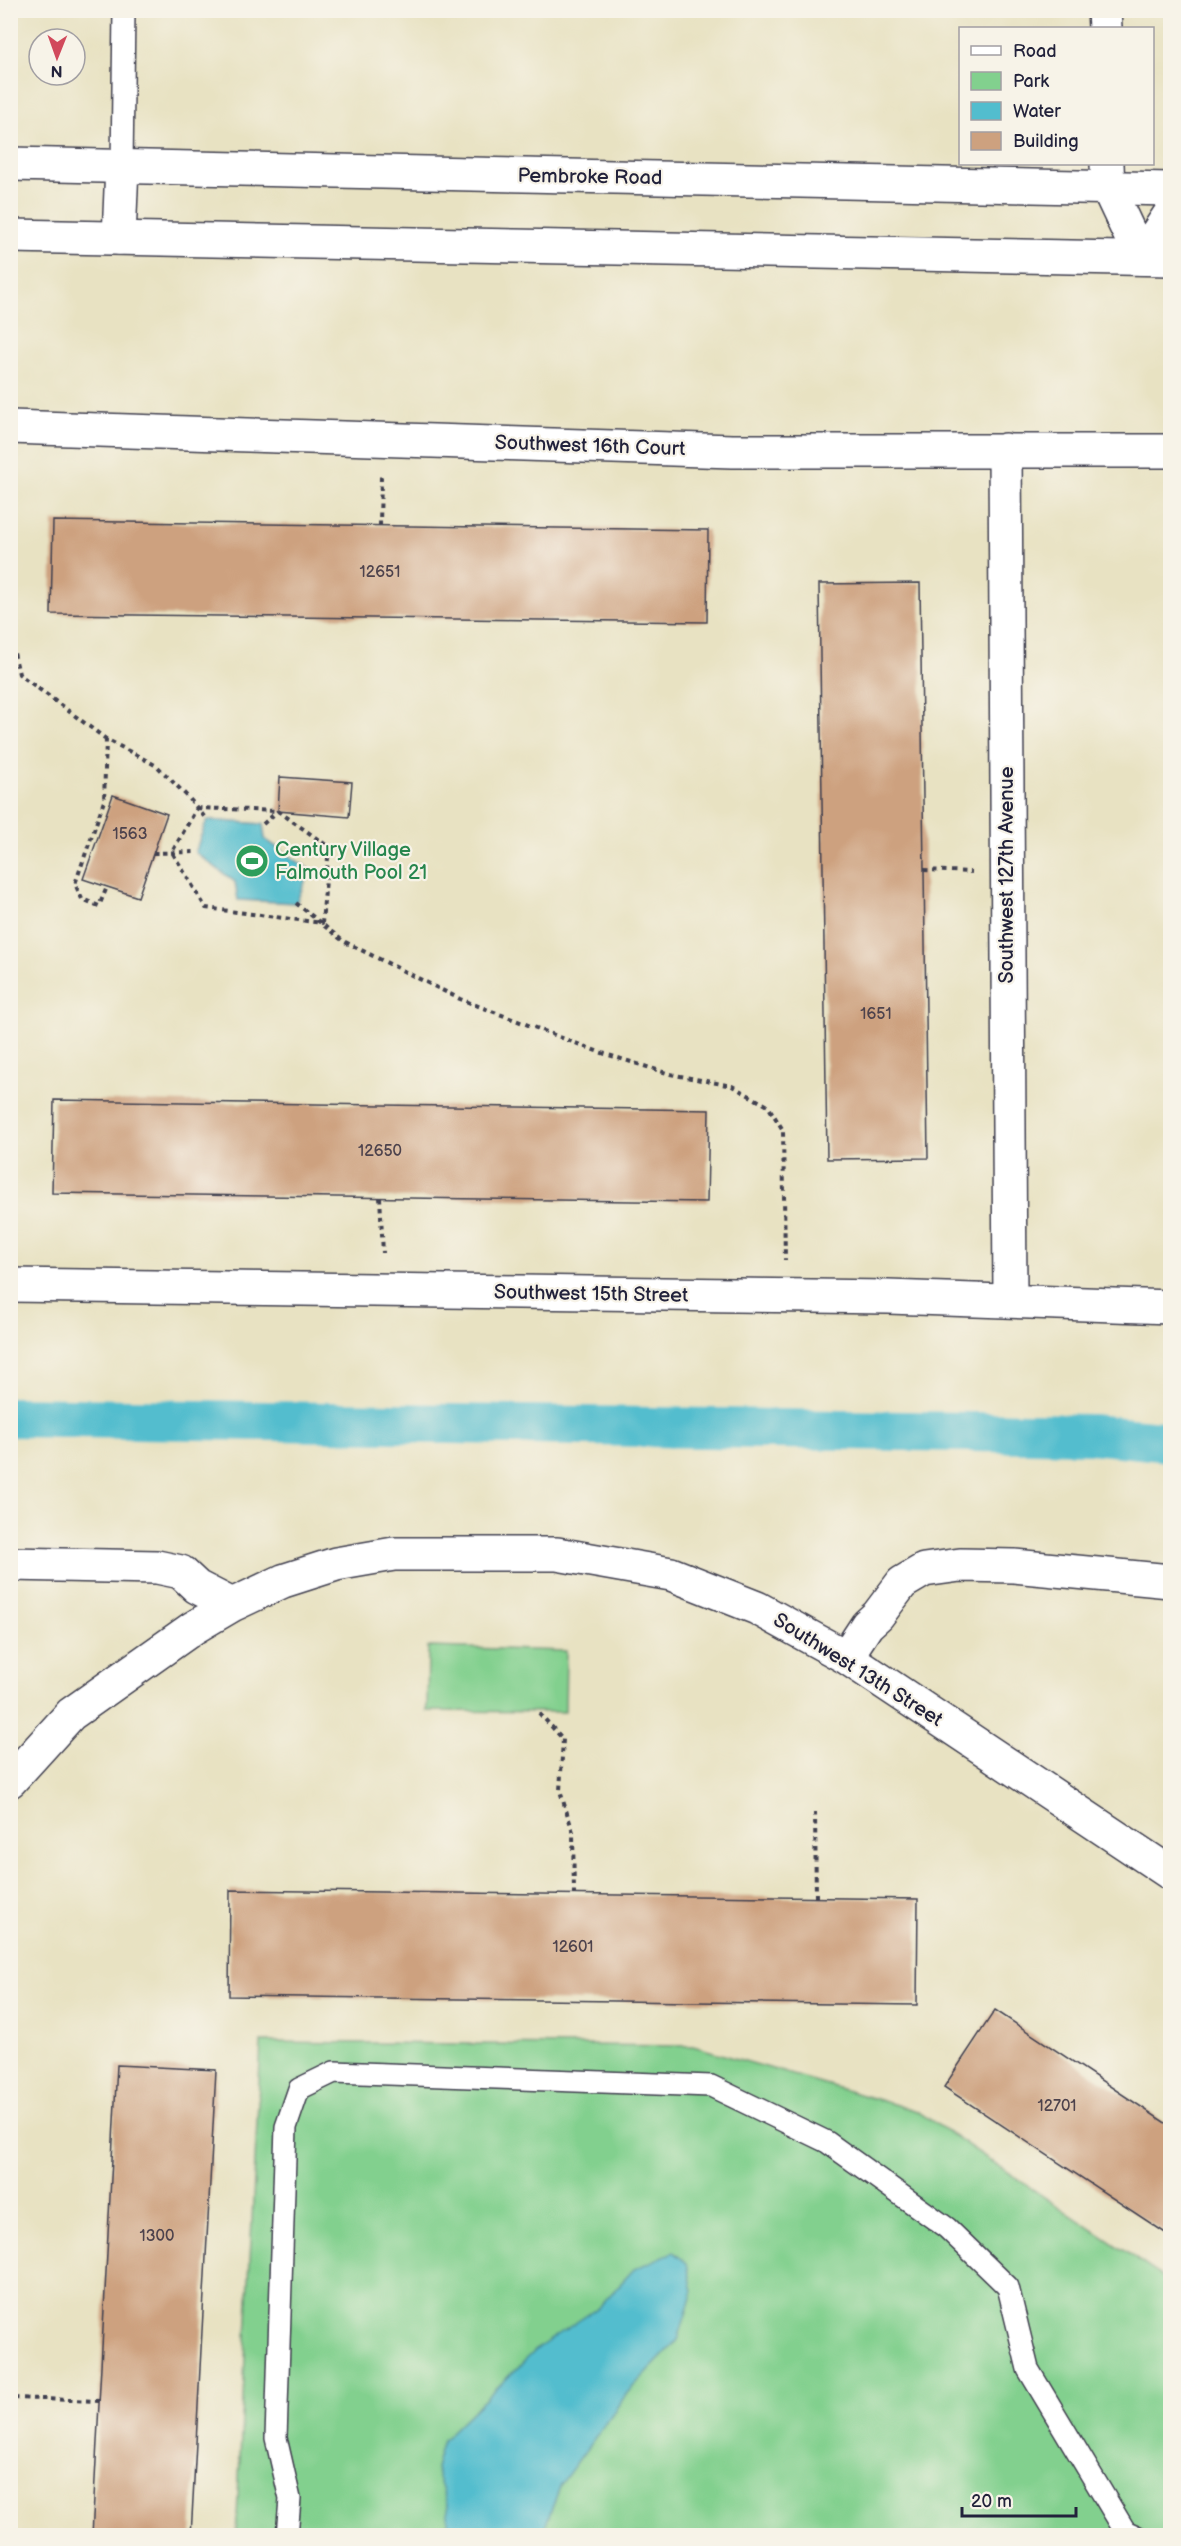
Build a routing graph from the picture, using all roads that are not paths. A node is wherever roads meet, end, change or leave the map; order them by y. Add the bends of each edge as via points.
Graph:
1 (124, 10) edge
2 (1104, 10) edge
3 (1105, 27) edge
4 (10, 164) edge
5 (122, 166) junction
6 (1108, 176) edge
7 (1170, 189) edge
8 (1170, 214) edge
9 (10, 236) edge
10 (119, 238) junction
11 (1156, 258) edge
12 (11, 427) edge
13 (1005, 450) junction
14 (1170, 451) edge
15 (10, 1285) edge
16 (1010, 1300) junction
17 (1170, 1307) edge
18 (10, 1564) edge
19 (1170, 1581) edge
20 (232, 1605) junction
21 (846, 1657) junction
22 (10, 1781) edge
23 (1170, 1873) edge
24 (287, 2535) edge
25 (1136, 2535) edge

1 - 5 lane
2 - 3 street
4 - 5 street, Pembroke Road
5 - 6 street, Pembroke Road
5 - 10 street
6 - 7 street, Pembroke Road
6 - 11 street
8 - 11 street
9 - 10 street
10 - 11 street
12 - 13 street, Southwest 16th Court via 732,451
13 - 14 street, Southwest 16th Court
13 - 16 street, Southwest 127th Avenue
15 - 16 street, Southwest 15th Street
16 - 17 street, Southwest 15th Street
18 - 20 street via 157,1566 181,1572 197,1587
19 - 21 street via 1014,1566 960,1565 924,1570 902,1583
20 - 21 street, Southwest 13th Street via 283,1581 336,1564 394,1554 557,1554 671,1574 757,1608
20 - 22 street, Southwest 13th Street via 70,1714
21 - 23 street, Southwest 13th Street
24 - 25 lane via 290,2499 276,2438 286,2127 299,2089 334,2072 711,2086 827,2142 947,2228 1008,2287 1028,2369 1125,2531

